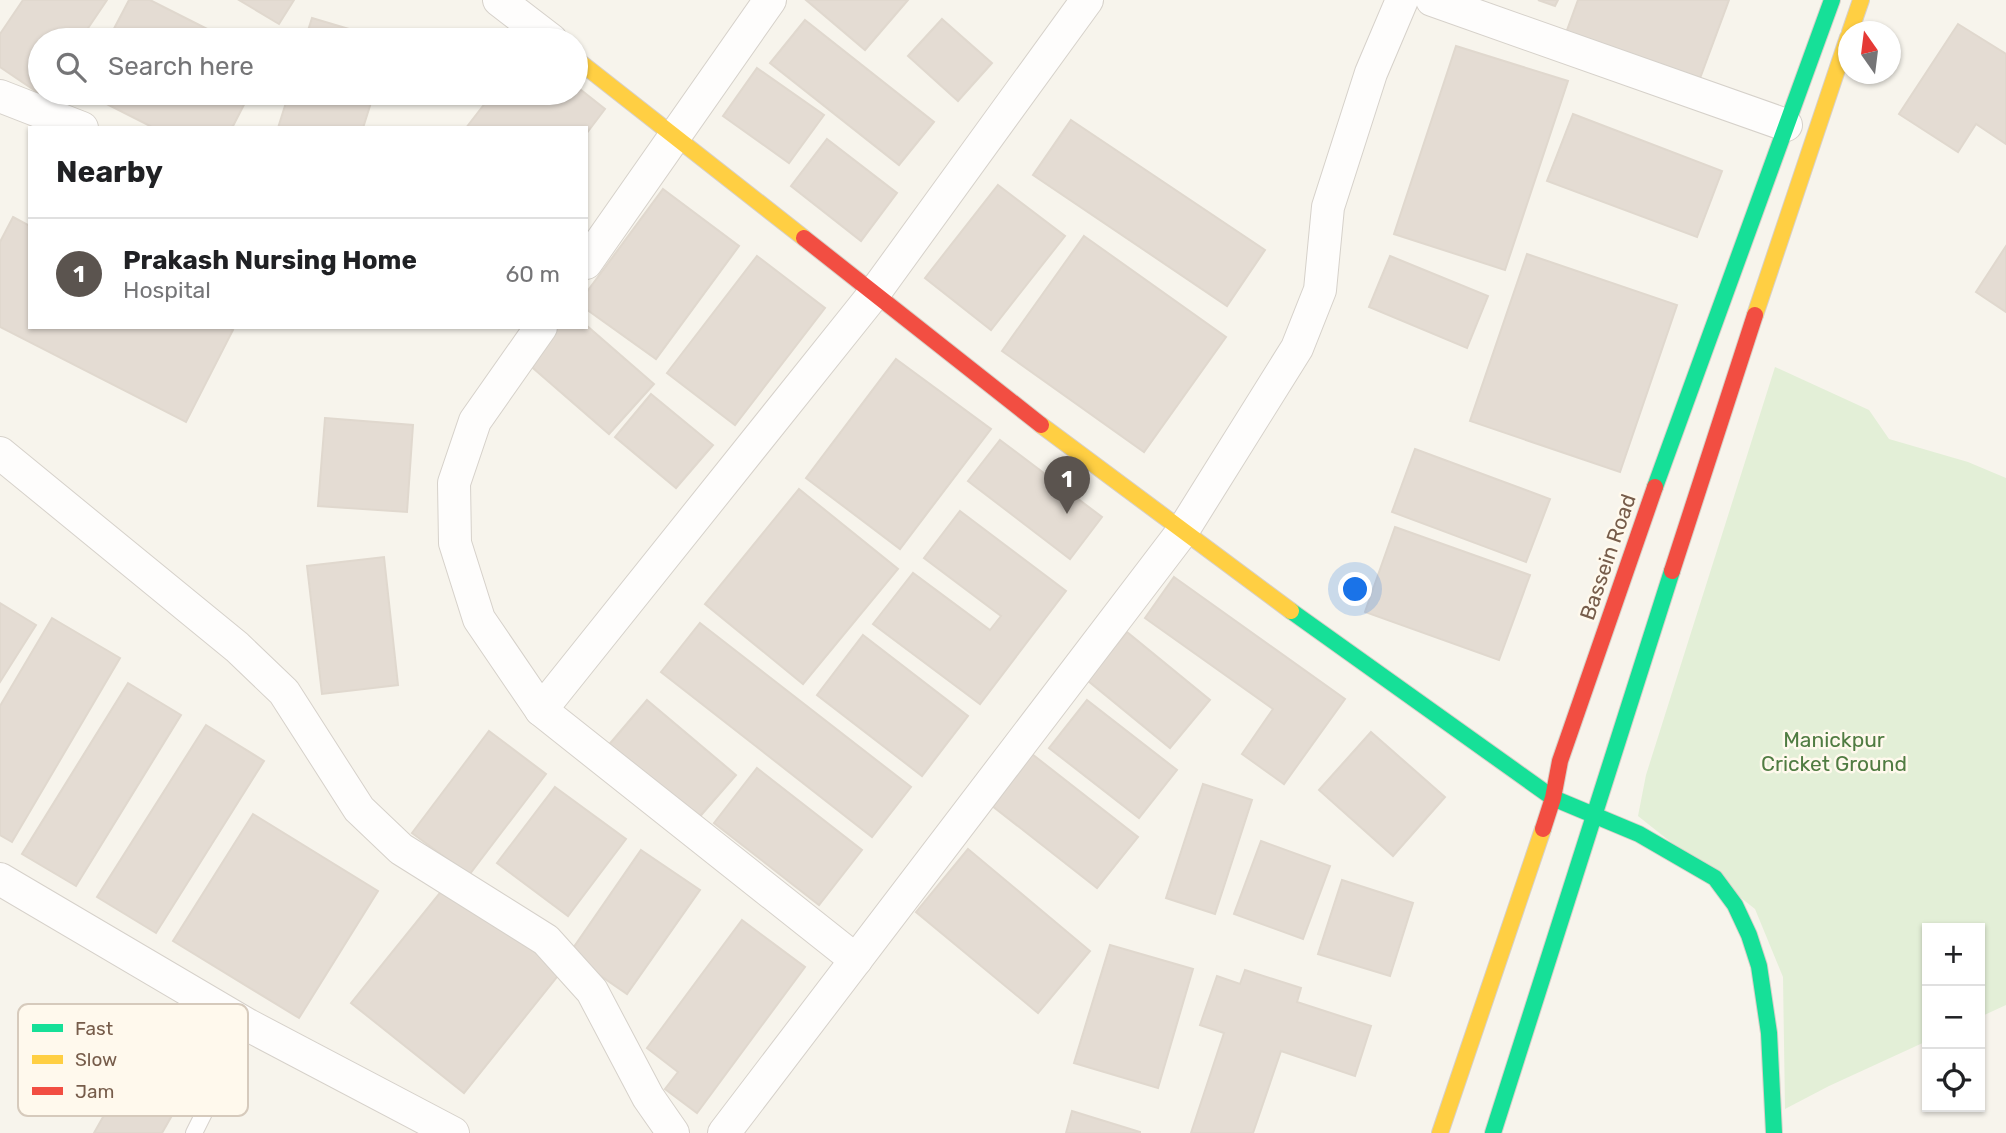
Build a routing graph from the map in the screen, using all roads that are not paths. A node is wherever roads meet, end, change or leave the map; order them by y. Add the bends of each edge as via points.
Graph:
1 (499, 0) edge
2 (770, 0) edge
3 (1087, 0) edge
4 (1402, 0) edge
5 (1432, 0) edge
6 (1832, 0) edge
7 (1861, 0) edge
8 (1854, 21) edge
9 (535, 28) edge
10 (588, 68) edge
11 (1838, 69) edge
12 (0, 96) edge
13 (1786, 125) junction
14 (77, 126) edge
15 (676, 136) junction
16 (588, 260) edge
17 (873, 295) junction
18 (540, 329) edge
19 (0, 453) edge
20 (1182, 532) junction
21 (541, 709) junction
22 (1553, 797) junction
23 (1593, 812) junction
24 (0, 879) edge
25 (856, 960) junction
26 (212, 1004) edge
27 (248, 1025) edge
28 (202, 1116) edge
29 (194, 1133) edge
30 (453, 1133) edge
31 (673, 1133) edge
32 (724, 1133) edge
33 (1440, 1133) edge
34 (1493, 1133) edge
35 (1774, 1133) edge

1 - 9 street
2 - 15 street
3 - 17 street
4 - 20 street via 1371,73 1328,207 1320,290 1297,348
5 - 13 street
6 - 13 main road, Bassein Road
7 - 8 main road
10 - 15 main road
11 - 23 main road
12 - 14 street
13 - 22 main road, Bassein Road via 1685,399 1560,761
15 - 16 street
15 - 17 main road
17 - 20 main road
17 - 21 street
18 - 21 street via 475,421 454,483 455,543 479,619
19 - 31 street via 237,647 284,692 359,809 401,849 546,940 592,991 648,1097
20 - 22 main road
20 - 25 street
21 - 25 street
22 - 23 main road
22 - 33 main road, Bassein Road
23 - 34 main road
23 - 35 main road via 1713,876 1744,918 1765,994
24 - 26 street
25 - 32 street
27 - 30 street
28 - 29 lane

